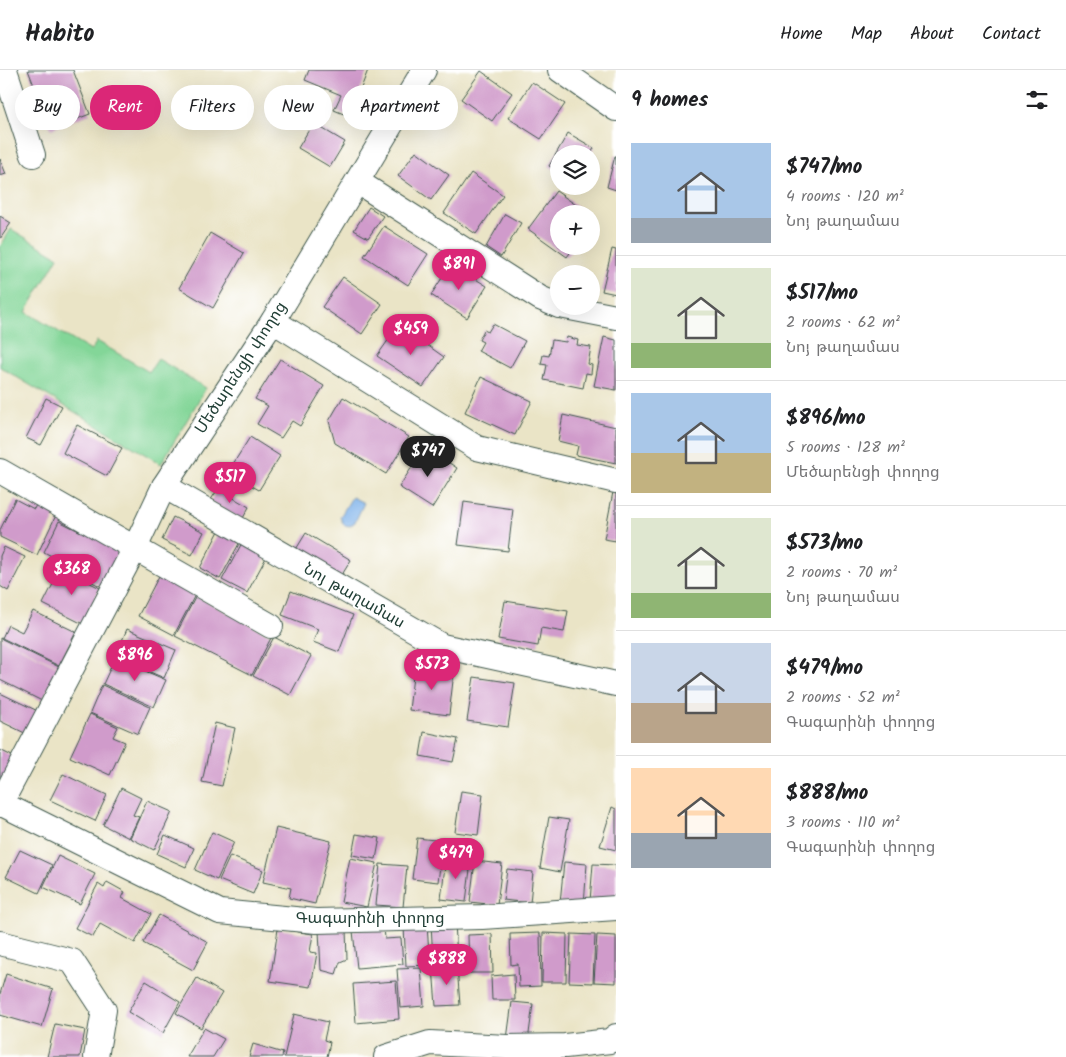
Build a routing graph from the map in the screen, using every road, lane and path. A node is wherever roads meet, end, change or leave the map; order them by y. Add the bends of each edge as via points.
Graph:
1 (5, 70) edge
2 (424, 70) edge
3 (560, 70) edge
4 (616, 109) edge
5 (33, 155) dead end
6 (358, 182) junction
7 (550, 302) edge
8 (600, 314) edge
9 (616, 317) edge
10 (273, 321) junction
11 (0, 471) edge
12 (616, 480) edge
13 (164, 486) junction
14 (135, 548) junction
15 (271, 626) dead end
16 (616, 684) edge
17 (0, 804) edge
18 (616, 908) edge
19 (0, 943) edge
20 (616, 1036) edge
21 (96, 1057) edge
22 (386, 1057) edge

1 - 5 street
2 - 6 street, Մեծարենցի փողոց
3 - 4 street
6 - 7 street
6 - 10 street, Մեծարենցի փողոց
8 - 9 street
10 - 12 street via 477,448
10 - 13 street, Մեծարենցի փողոց
11 - 14 street
13 - 14 street, Մեծարենցի փողոց
13 - 16 street, Նոյ թաղամաս via 442,646
14 - 15 street
14 - 17 street, Մեծարենցի փողոց
17 - 18 street, Գագարինի փողոց via 220,912 316,921 482,917
19 - 21 street via 72,961 104,1010
20 - 22 street via 610,1041 565,1046 430,1043

